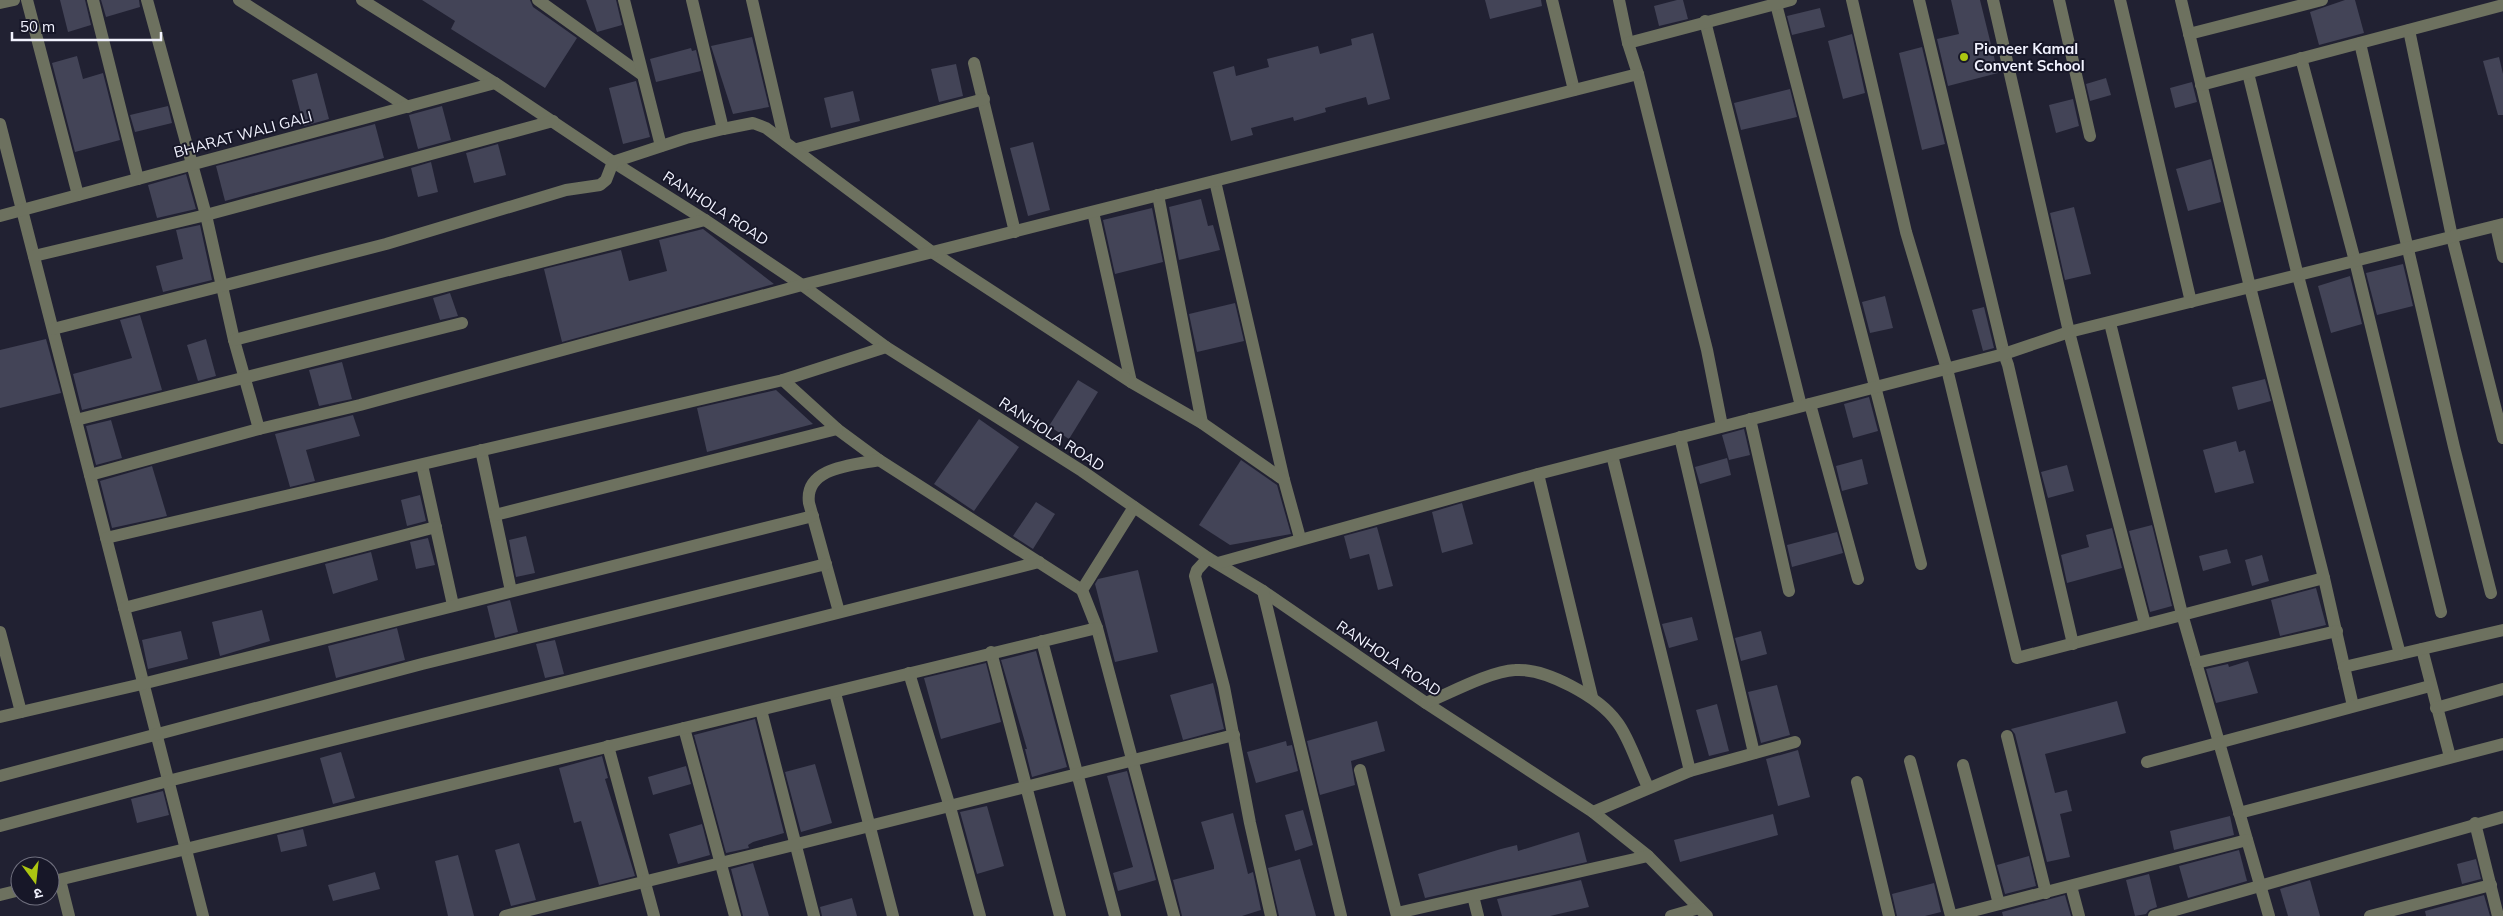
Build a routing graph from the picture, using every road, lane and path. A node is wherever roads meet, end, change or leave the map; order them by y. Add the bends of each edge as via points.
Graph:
1 (14, 0) edge
2 (27, 0) edge
3 (93, 0) edge
4 (147, 0) edge
5 (238, 0) edge
6 (362, 0) edge
7 (538, 0) edge
8 (624, 0) edge
9 (692, 0) edge
10 (752, 0) edge
11 (1552, 0) edge
12 (1618, 0) edge
13 (1791, 0) edge
14 (1852, 0) edge
15 (1919, 0) edge
16 (1992, 0) edge
17 (2059, 0) edge
18 (2120, 0) edge
19 (2181, 0) edge
20 (2322, 0) edge
21 (0, 4) edge
22 (1776, 4) junction
23 (2503, 5) edge
24 (1705, 21) junction
25 (2409, 30) junction
26 (2189, 34) junction
27 (1628, 43) junction
28 (2360, 43) junction
29 (2301, 58) junction
30 (974, 63) dead end
31 (2248, 73) junction
32 (642, 74) junction
33 (1638, 74) junction
34 (495, 83) junction
35 (2202, 85) junction
36 (1574, 90) junction
37 (984, 100) junction
38 (408, 107) junction
39 (553, 121) junction
40 (0, 126) edge
41 (723, 129) junction
42 (2090, 136) dead end
43 (785, 142) junction
44 (661, 146) junction
45 (796, 149) junction
46 (613, 162) junction
47 (192, 165) junction
48 (138, 179) junction
49 (1215, 181) junction
50 (78, 195) junction
51 (1158, 195) junction
52 (22, 210) junction
53 (1092, 212) junction
54 (206, 215) junction
55 (0, 216) edge
56 (705, 220) junction
57 (2499, 225) edge
58 (1015, 232) junction
59 (2452, 237) junction
60 (2407, 248) junction
61 (932, 252) junction
62 (34, 256) junction
63 (2503, 257) edge
64 (2355, 261) junction
65 (2298, 276) junction
66 (802, 285) junction
67 (223, 286) junction
68 (2250, 288) junction
69 (2191, 302) junction
70 (462, 323) dead end
71 (2110, 323) junction
72 (53, 329) junction
73 (2069, 332) junction
74 (234, 340) junction
75 (886, 347) junction
76 (2004, 354) junction
77 (1947, 369) junction
78 (245, 377) junction
79 (783, 380) junction
80 (1131, 382) junction
81 (1875, 387) junction
82 (1806, 405) junction
83 (1750, 419) junction
84 (76, 420) junction
85 (1202, 423) junction
86 (1722, 426) junction
87 (259, 429) junction
88 (837, 429) junction
89 (1680, 437) junction
90 (2503, 438) edge
91 (481, 450) junction
92 (1612, 455) junction
93 (879, 460) junction
94 (422, 465) junction
95 (1538, 474) junction
96 (90, 475) junction
97 (1284, 480) junction
98 (1134, 507) junction
99 (495, 515) junction
100 (813, 516) junction
101 (436, 526) junction
102 (106, 538) junction
103 (1300, 538) junction
104 (1213, 560) junction
105 (1039, 562) junction
106 (826, 564) junction
107 (1921, 564) dead end
108 (2324, 578) junction
109 (1858, 579) dead end
110 (1082, 590) junction
111 (512, 591) junction
112 (1263, 591) junction
113 (1789, 591) dead end
114 (2492, 593) dead end
115 (453, 604) junction
116 (124, 608) junction
117 (839, 612) junction
118 (2441, 612) dead end
119 (2182, 614) junction
120 (2145, 624) junction
121 (1096, 628) junction
122 (2336, 630) junction
123 (2503, 630) edge
124 (0, 632) edge
125 (1042, 641) junction
126 (2072, 644) junction
127 (2422, 649) junction
128 (991, 652) junction
129 (2400, 654) junction
130 (2196, 663) junction
131 (2344, 667) junction
132 (909, 673) junction
133 (142, 684) junction
134 (2430, 686) junction
135 (2503, 689) edge
136 (835, 693) junction
137 (1592, 697) junction
138 (1426, 703) junction
139 (2352, 706) junction
140 (2436, 708) junction
141 (760, 710) junction
142 (21, 712) junction
143 (0, 717) edge
144 (684, 728) junction
145 (155, 733) junction
146 (1234, 735) junction
147 (2007, 736) dead end
148 (1795, 742) dead end
149 (2219, 742) junction
150 (2503, 744) edge
151 (608, 746) junction
152 (1754, 753) junction
153 (2450, 757) junction
154 (1133, 761) junction
155 (1910, 761) dead end
156 (2146, 762) dead end
157 (1963, 765) dead end
158 (1360, 770) dead end
159 (1690, 771) junction
160 (1079, 773) junction
161 (0, 776) edge
162 (168, 781) junction
163 (1857, 782) dead end
164 (1024, 786) junction
165 (1648, 787) junction
166 (950, 808) junction
167 (1593, 812) junction
168 (2239, 813) junction
169 (2503, 817) edge
170 (2476, 823) junction
171 (0, 826) edge
172 (870, 828) junction
173 (2247, 840) junction
174 (796, 844) junction
175 (185, 850) junction
176 (1648, 856) junction
177 (721, 863) junction
178 (60, 880) edge
179 (646, 881) junction
180 (2071, 886) junction
181 (2491, 886) junction
182 (2260, 887) junction
183 (2046, 893) junction
184 (60, 894) edge
185 (1473, 896) junction
186 (1999, 904) junction
187 (1703, 912) edge
188 (1397, 915) edge
189 (69, 916) edge
190 (203, 916) edge
191 (505, 916) edge
192 (654, 916) edge
193 (735, 916) edge
194 (814, 916) edge
195 (893, 916) edge
196 (980, 916) edge
197 (1060, 916) edge
198 (1115, 916) edge
199 (1174, 916) edge
200 (1271, 916) edge
201 (1341, 916) edge
202 (1478, 916) edge
203 (1671, 916) edge
204 (1889, 916) edge
205 (1952, 916) edge
206 (2079, 916) edge
207 (2154, 916) edge
208 (2269, 916) edge
209 (2370, 916) edge
210 (2498, 916) edge

1 - 21 street
2 - 50 street
3 - 48 street
4 - 47 street
5 - 38 street
6 - 34 street, RANHOLA ROAD
7 - 32 street
8 - 32 street
9 - 41 street
10 - 43 street
11 - 36 street
12 - 27 street
13 - 22 street
14 - 77 street via 1906,232
15 - 76 street
16 - 73 street
17 - 42 street
18 - 69 street
19 - 26 street
20 - 26 street
22 - 24 street
22 - 81 street
23 - 25 street
24 - 27 street
24 - 82 street
25 - 28 street
25 - 59 street
26 - 35 street
27 - 33 street
28 - 29 street
28 - 60 street
29 - 31 street
29 - 64 street
30 - 37 street
31 - 35 street
31 - 65 street
32 - 44 street
33 - 36 street
33 - 86 street via 1707,350
34 - 38 street, BHARAT WALI GALI
34 - 39 street, RANHOLA ROAD
35 - 68 street
36 - 49 street
37 - 45 street
37 - 58 street
38 - 47 street, BHARAT WALI GALI
39 - 46 street, RANHOLA ROAD
39 - 54 street
40 - 52 street
41 - 43 street via 753,123
41 - 44 street
43 - 45 street
44 - 46 street
45 - 61 street
46 - 56 street, RANHOLA ROAD
46 - 67 street via 606,180 600,185 566,190 386,244
47 - 48 street, BHARAT WALI GALI
47 - 54 street
48 - 50 street, BHARAT WALI GALI
49 - 51 street
49 - 97 street
50 - 52 street, BHARAT WALI GALI
51 - 53 street
51 - 85 street
52 - 55 street, BHARAT WALI GALI
52 - 62 street
53 - 58 street
53 - 80 street
54 - 62 street
54 - 67 street
56 - 66 street, RANHOLA ROAD
56 - 74 street
57 - 59 street
57 - 63 street
58 - 61 street
59 - 60 street
59 - 90 street
60 - 64 street
60 - 114 street
61 - 66 street
61 - 80 street
62 - 72 street
64 - 65 street
64 - 118 street
65 - 68 street
65 - 129 street
66 - 75 street, RANHOLA ROAD
66 - 87 street via 360,405
67 - 72 street
67 - 74 street
68 - 69 street
68 - 108 street
69 - 71 street
70 - 78 street
71 - 73 street
71 - 119 street
72 - 84 street
73 - 76 street
73 - 120 street
74 - 78 street
75 - 79 street
75 - 98 street, RANHOLA ROAD
76 - 77 street
76 - 126 street
77 - 81 street
77 - 126 street via 2017,658
78 - 84 street
78 - 87 street
79 - 88 street
79 - 91 street
80 - 85 street
81 - 82 street
81 - 107 street
82 - 83 street
82 - 109 street
83 - 86 street
83 - 113 street
84 - 96 street
85 - 97 street
86 - 89 street
87 - 96 street
88 - 93 street
88 - 99 street
89 - 92 street
89 - 152 street
91 - 94 street
91 - 99 street
92 - 95 street
92 - 159 street
93 - 100 street via 818,476 810,484 808,494
93 - 105 street
94 - 101 street
94 - 102 street
95 - 103 street
95 - 137 street
96 - 102 street
97 - 103 street
98 - 104 street, RANHOLA ROAD
98 - 110 street
99 - 111 street
100 - 106 street
100 - 111 street
101 - 115 street
101 - 116 street
102 - 116 street
103 - 104 street
104 - 112 street, RANHOLA ROAD
104 - 146 street via 1197,570 1195,576
105 - 110 street
105 - 117 street
106 - 117 street
106 - 145 street
108 - 119 street
108 - 122 street
110 - 121 street
111 - 115 street
112 - 138 street, RANHOLA ROAD
112 - 201 street
115 - 133 street
116 - 133 street
117 - 162 street
119 - 120 street
119 - 130 street
120 - 126 street
121 - 125 street
121 - 154 street
122 - 130 street
122 - 131 street
123 - 127 street
124 - 142 street
125 - 128 street
125 - 160 street
127 - 129 street
127 - 134 street
128 - 132 street
128 - 164 street
129 - 131 street
130 - 149 street
131 - 139 street
132 - 136 street
132 - 166 street
133 - 142 street
133 - 145 street
134 - 139 street
134 - 140 street
135 - 140 street
136 - 141 street
136 - 172 street
137 - 138 street via 1536,670 1514,670
137 - 165 street via 1617,722
138 - 167 street, RANHOLA ROAD
139 - 149 street
140 - 153 street
141 - 144 street
141 - 174 street
142 - 143 street
144 - 151 street
144 - 177 street
145 - 161 street
145 - 162 street
146 - 154 street
146 - 200 street
147 - 183 street
148 - 152 street
149 - 156 street
149 - 168 street
150 - 153 street
151 - 175 street
151 - 179 street
152 - 159 street
153 - 168 street
154 - 160 street
154 - 199 street
155 - 205 street
157 - 186 street
158 - 188 street
159 - 165 street
160 - 164 street
160 - 198 street
162 - 171 street
162 - 175 street
163 - 204 street
164 - 166 street
164 - 197 street
165 - 167 street
166 - 172 street
166 - 196 street
167 - 176 street, RANHOLA ROAD
168 - 173 street
169 - 170 street
170 - 181 street
170 - 182 street
172 - 174 street
172 - 195 street
173 - 180 street
173 - 182 street
174 - 177 street
174 - 194 street
175 - 178 street
175 - 190 street
176 - 185 street
176 - 187 street, RANHOLA ROAD
177 - 179 street
177 - 193 street
179 - 191 street
179 - 192 street
180 - 183 street
180 - 206 street
181 - 209 street
181 - 210 street
182 - 207 street
182 - 208 street
183 - 186 street
184 - 189 street
185 - 188 street
185 - 202 street
186 - 205 street
187 - 203 street

